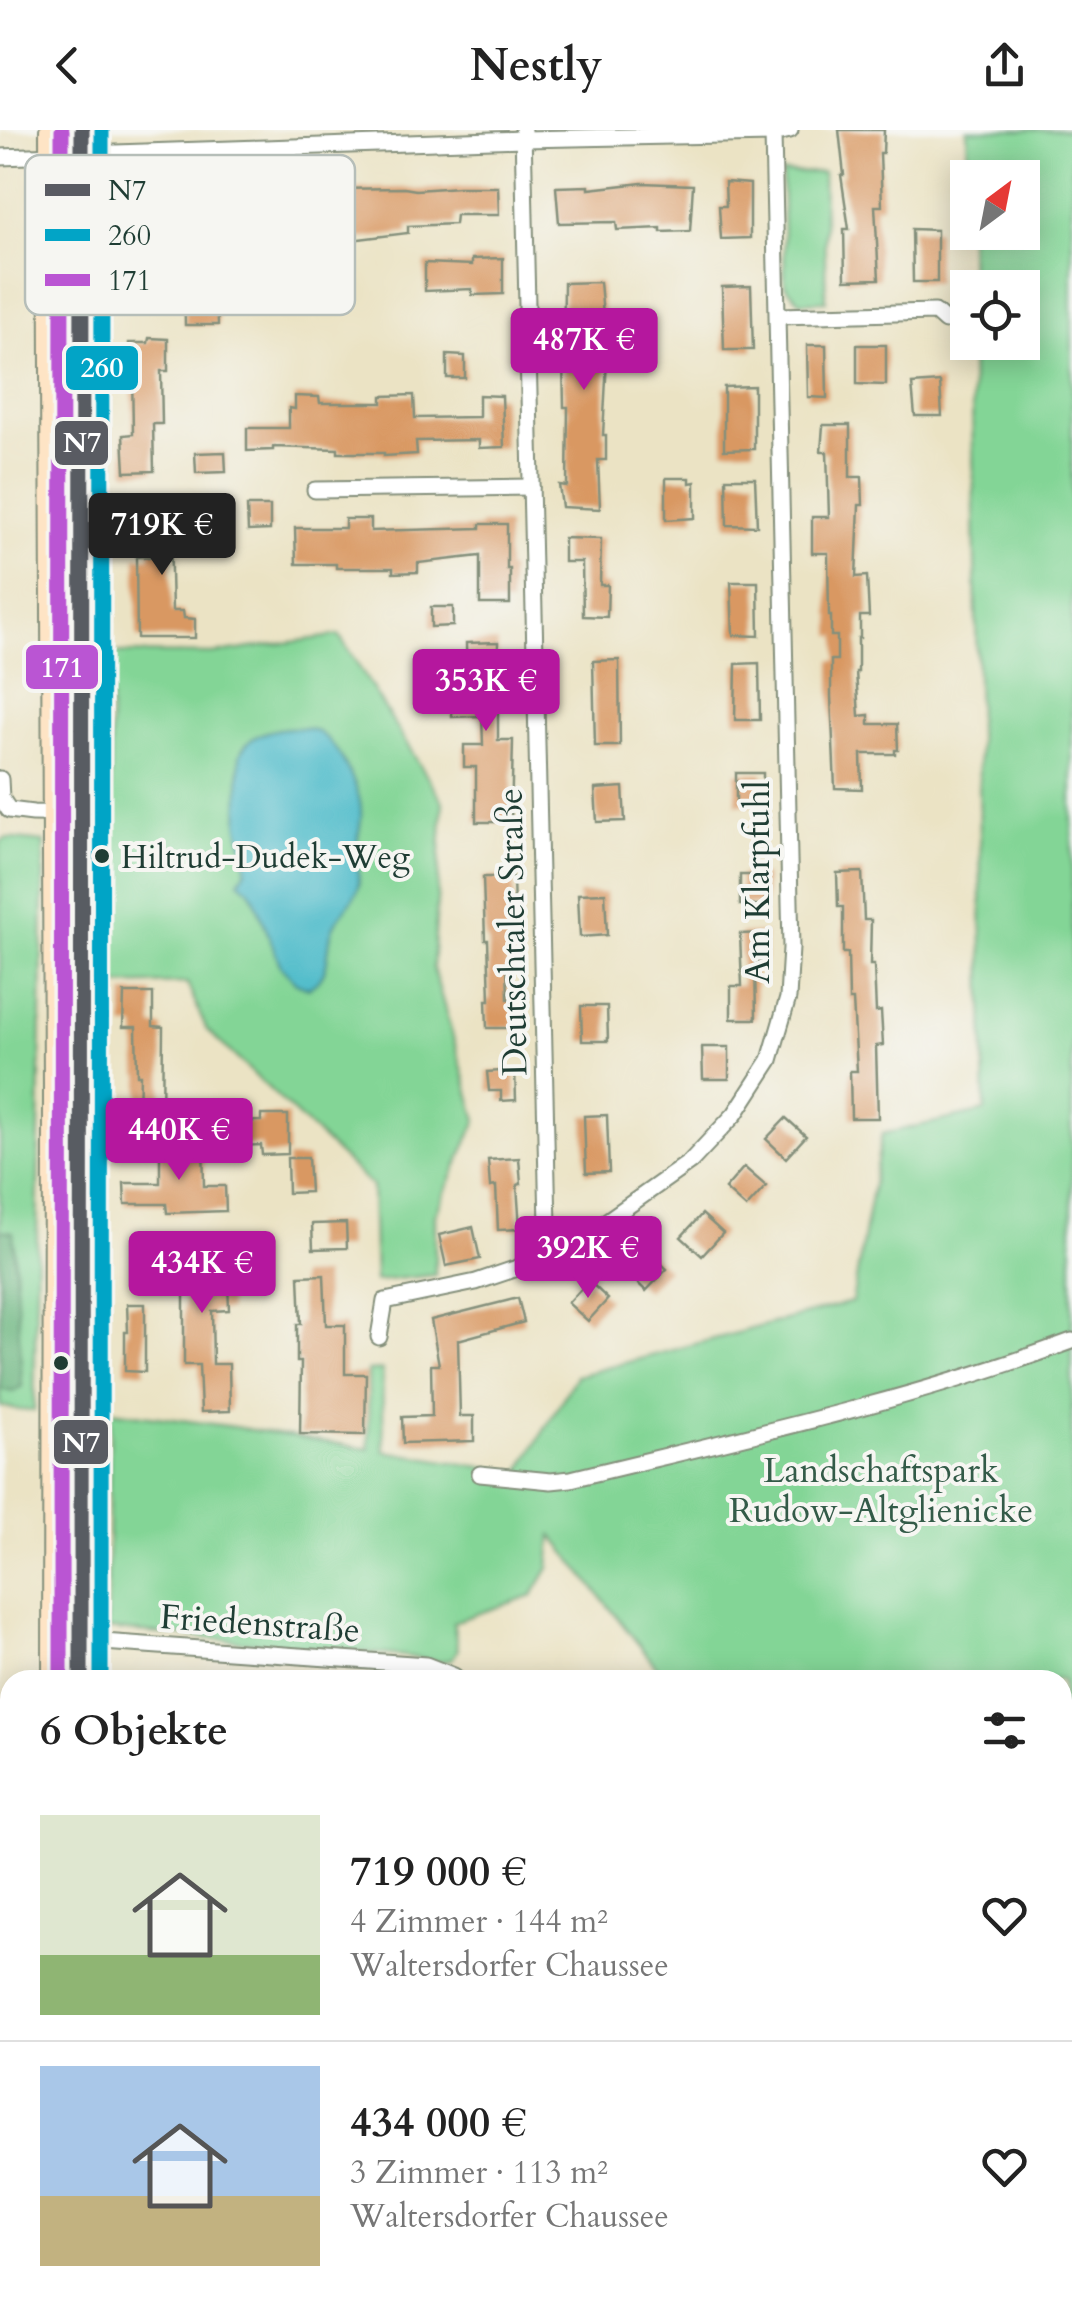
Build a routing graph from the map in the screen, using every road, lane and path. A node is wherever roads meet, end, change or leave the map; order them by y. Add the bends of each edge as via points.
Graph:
1 (52, 130) edge
2 (790, 130) edge
3 (523, 134) edge
4 (773, 134) junction
5 (82, 142) edge
6 (51, 155) joint
7 (25, 157) edge
8 (0, 158) edge
9 (52, 315) edge
10 (80, 315) edge
11 (778, 316) junction
12 (945, 321) dead end
13 (531, 486) junction
14 (315, 490) dead end
15 (0, 778) edge
16 (54, 813) junction
17 (82, 814) junction
18 (563, 1247) junction
19 (379, 1337) dead end
20 (1072, 1341) edge
21 (480, 1474) dead end
22 (54, 1642) junction
23 (81, 1642) junction
24 (54, 1670) edge
25 (80, 1670) edge
26 (436, 1670) edge

1 - 6 main road
2 - 4 street
3 - 4 street
3 - 5 street
3 - 13 street, Deutschtaler Straße
4 - 11 street, Am Klarpfuhl
5 - 6 street
7 - 8 street
9 - 16 main road
10 - 17 main road
11 - 12 street via 935,312
11 - 18 street, Am Klarpfuhl via 788,998 770,1060 736,1114 690,1162
13 - 14 street
13 - 18 street, Deutschtaler Straße via 548,1226
15 - 16 street via 9,810
16 - 17 street
16 - 22 main road
17 - 23 main road
18 - 19 street, Am Klarpfuhl via 476,1282 385,1302
20 - 21 street via 871,1403 572,1479
22 - 23 street, Friedenstraße
22 - 24 main road
23 - 25 main road
23 - 26 street, Friedenstraße

